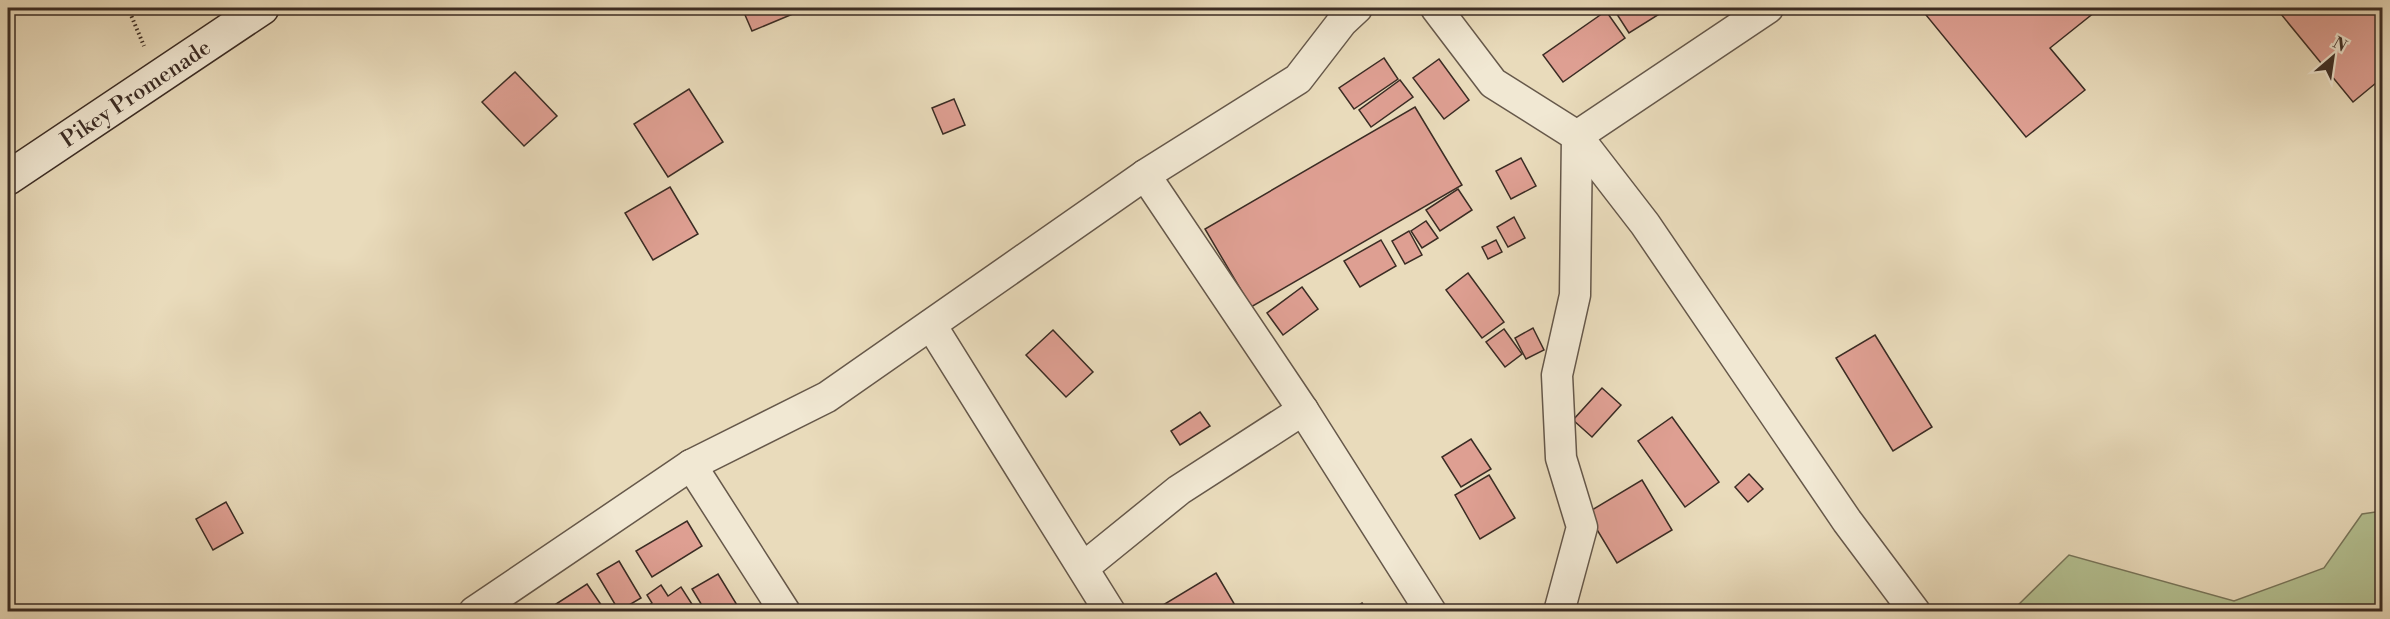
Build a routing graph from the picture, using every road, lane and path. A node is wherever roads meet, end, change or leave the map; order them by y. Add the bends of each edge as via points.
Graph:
1 (128, 8) edge
2 (262, 8) edge
3 (1358, 8) edge
4 (1436, 8) edge
5 (1768, 8) edge
6 (156, 78) junction
7 (1577, 136) junction
8 (1145, 175) junction
9 (8, 178) edge
10 (931, 325) junction
11 (1303, 410) junction
12 (692, 465) junction
13 (1084, 567) junction
14 (474, 611) edge
15 (785, 612) edge
16 (1110, 612) edge
17 (1431, 612) edge
18 (1559, 612) edge
19 (1915, 612) edge

1 - 6 path
2 - 6 street, Pikey Promenade
3 - 8 street via 1342,22 1298,79
4 - 7 street via 1493,83
5 - 7 street
6 - 9 street, Pikey Promenade
7 - 18 street via 1575,295 1557,375 1561,458 1582,527
7 - 19 street via 1645,224 1848,521
8 - 10 street
8 - 11 street
10 - 12 street via 827,397
10 - 13 street
11 - 13 street via 1179,490
11 - 17 street
12 - 14 street
12 - 15 street
13 - 16 street

